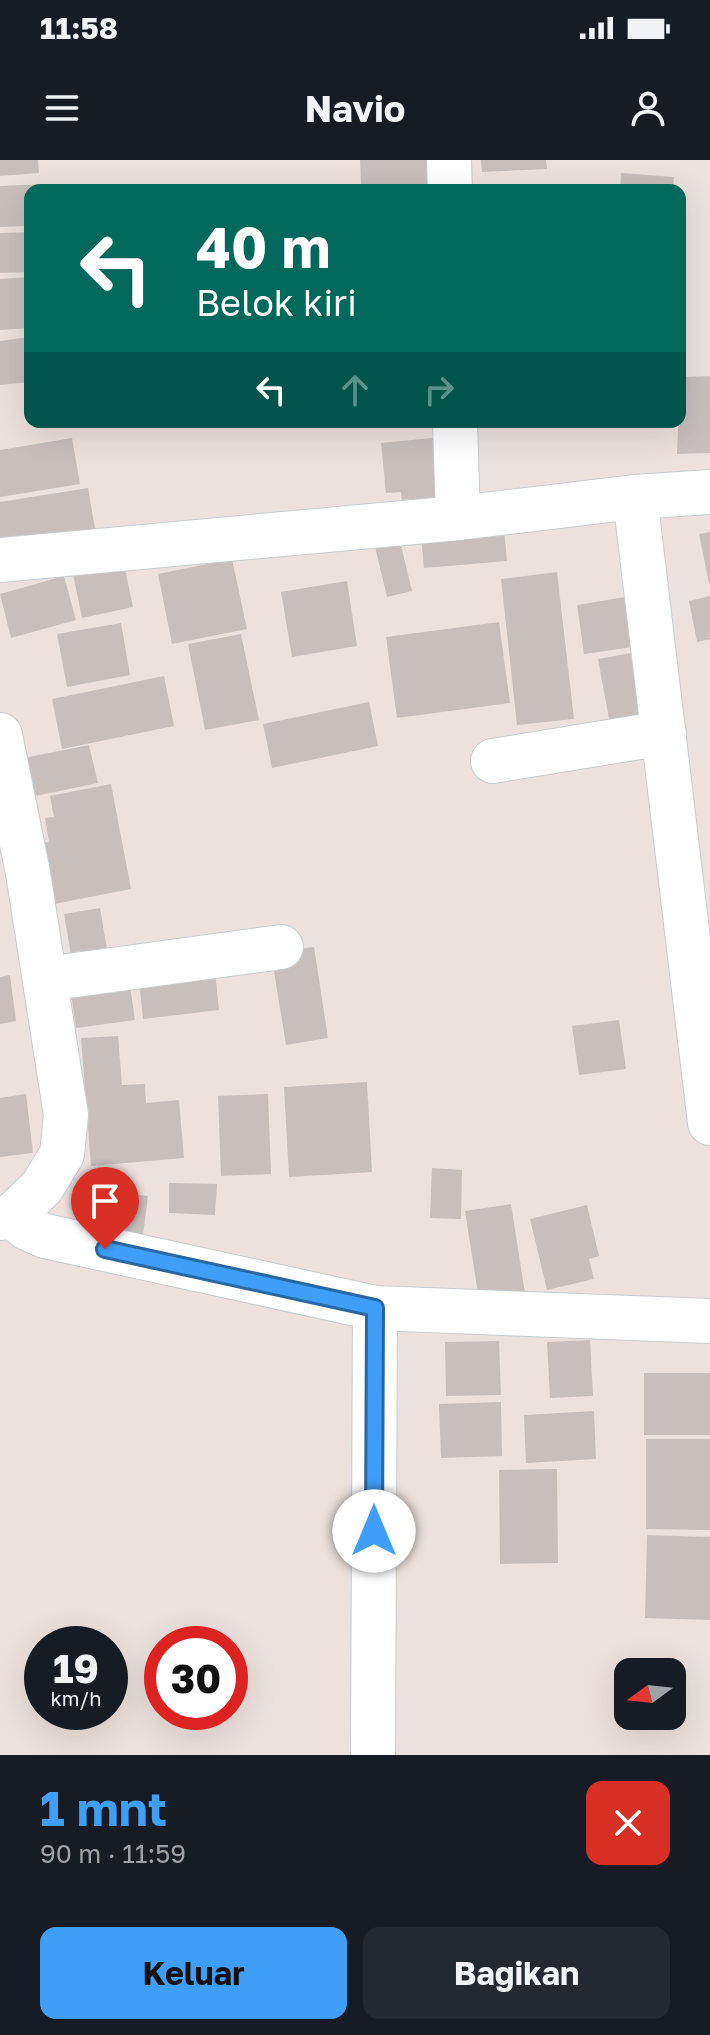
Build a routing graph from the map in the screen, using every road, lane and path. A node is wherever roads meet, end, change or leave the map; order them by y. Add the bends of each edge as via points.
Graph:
1 (449, 160) edge
2 (450, 184) edge
3 (455, 428) edge
4 (710, 492) edge
5 (635, 497) junction
6 (458, 518) junction
7 (0, 560) edge
8 (664, 733) junction
9 (0, 735) edge
10 (493, 761) dead end
11 (14, 877) edge
12 (281, 947) dead end
13 (46, 979) junction
14 (710, 1123) edge
15 (6, 1217) edge
16 (375, 1308) junction
17 (710, 1321) edge
18 (373, 1755) edge

1 - 2 street
3 - 6 street
4 - 5 street
5 - 6 street
5 - 8 street
6 - 7 street
8 - 10 street
8 - 14 street
9 - 11 street
11 - 13 street
12 - 13 street
13 - 15 street via 66,1115 62,1154 42,1187
15 - 16 street via 45,1236
16 - 17 street
16 - 18 street

